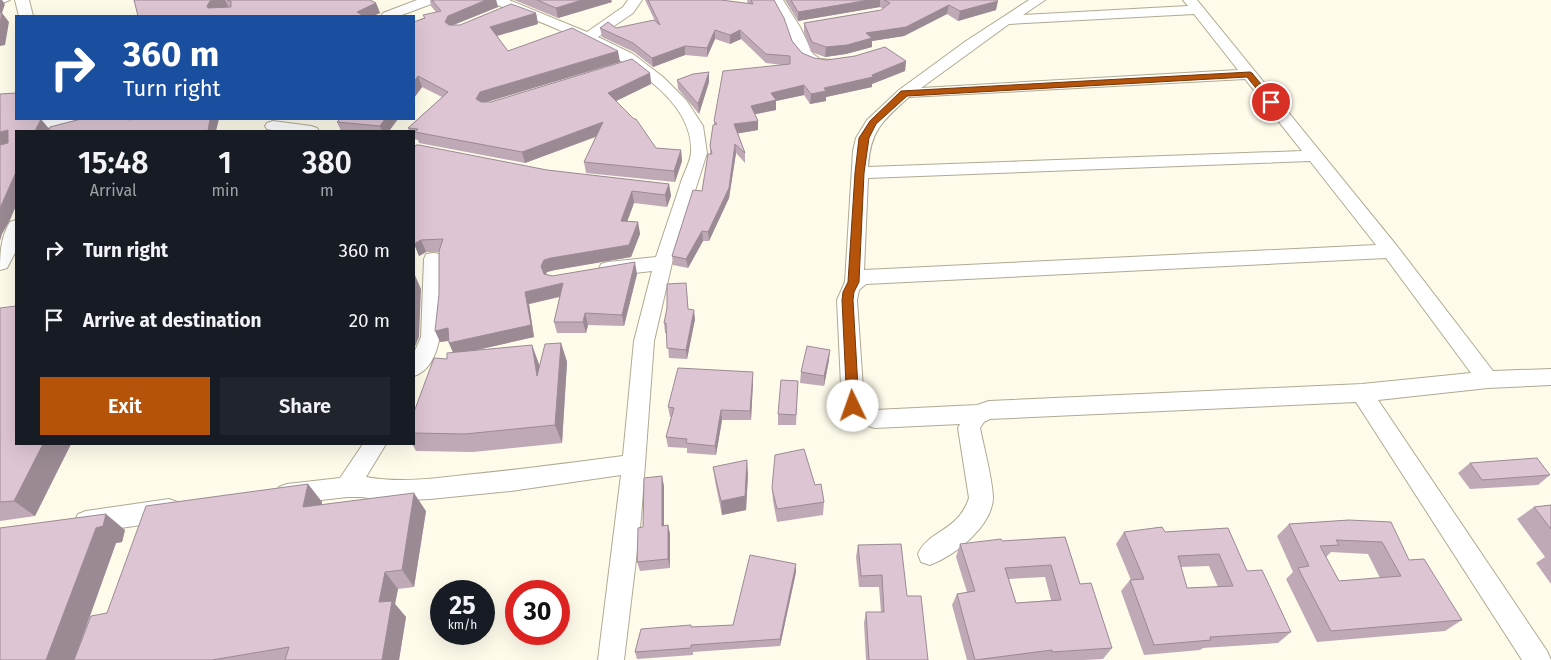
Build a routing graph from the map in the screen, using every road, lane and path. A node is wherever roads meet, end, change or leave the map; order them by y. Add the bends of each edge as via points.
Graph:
1 (7, 0) edge
2 (22, 0) edge
3 (429, 0) edge
4 (636, 0) edge
5 (776, 0) edge
6 (1038, 0) edge
7 (0, 2) edge
8 (1194, 5) edge
9 (503, 7) edge
10 (26, 15) edge
11 (391, 15) edge
12 (1004, 20) junction
13 (588, 38) junction
14 (843, 60) edge
15 (1250, 74) junction
16 (904, 93) junction
17 (101, 120) edge
18 (37, 125) edge
19 (273, 126) dead end
20 (303, 130) edge
21 (1313, 156) junction
22 (860, 173) junction
23 (13, 244) edge
24 (1391, 251) junction
25 (432, 260) dead end
26 (0, 263) edge
27 (663, 263) junction
28 (592, 272) edge
29 (854, 282) junction
30 (415, 367) edge
31 (1551, 377) edge
32 (1488, 380) junction
33 (1362, 393) junction
34 (977, 414) junction
35 (374, 445) edge
36 (633, 464) junction
37 (347, 487) junction
38 (268, 496) edge
39 (189, 507) edge
40 (60, 526) edge
41 (930, 554) dead end
42 (611, 660) edge
43 (1538, 660) edge

1 - 7 lane
2 - 10 street
3 - 11 street
4 - 13 street via 628,10
5 - 14 street via 798,27 805,56 812,62 823,64
6 - 12 street
8 - 12 street
8 - 15 street
9 - 13 street
12 - 16 street
13 - 27 street via 628,57 627,66 658,80 696,126 699,153 678,189
15 - 16 street
15 - 21 street
16 - 22 street via 873,123 864,138
17 - 18 street via 85,124
19 - 20 street
21 - 22 street
21 - 24 street
22 - 29 street
23 - 26 street
24 - 29 street via 862,277
24 - 32 street
25 - 30 street via 431,337 427,350
27 - 28 street
27 - 36 street via 644,341
29 - 34 street via 847,300 853,406 862,416 875,419
31 - 32 street
32 - 33 street
33 - 34 street via 989,410
33 - 43 street
34 - 41 street via 969,428 981,498 976,514 964,530
35 - 37 street
36 - 37 street via 430,489 385,491
36 - 42 street
37 - 38 street
39 - 40 street

